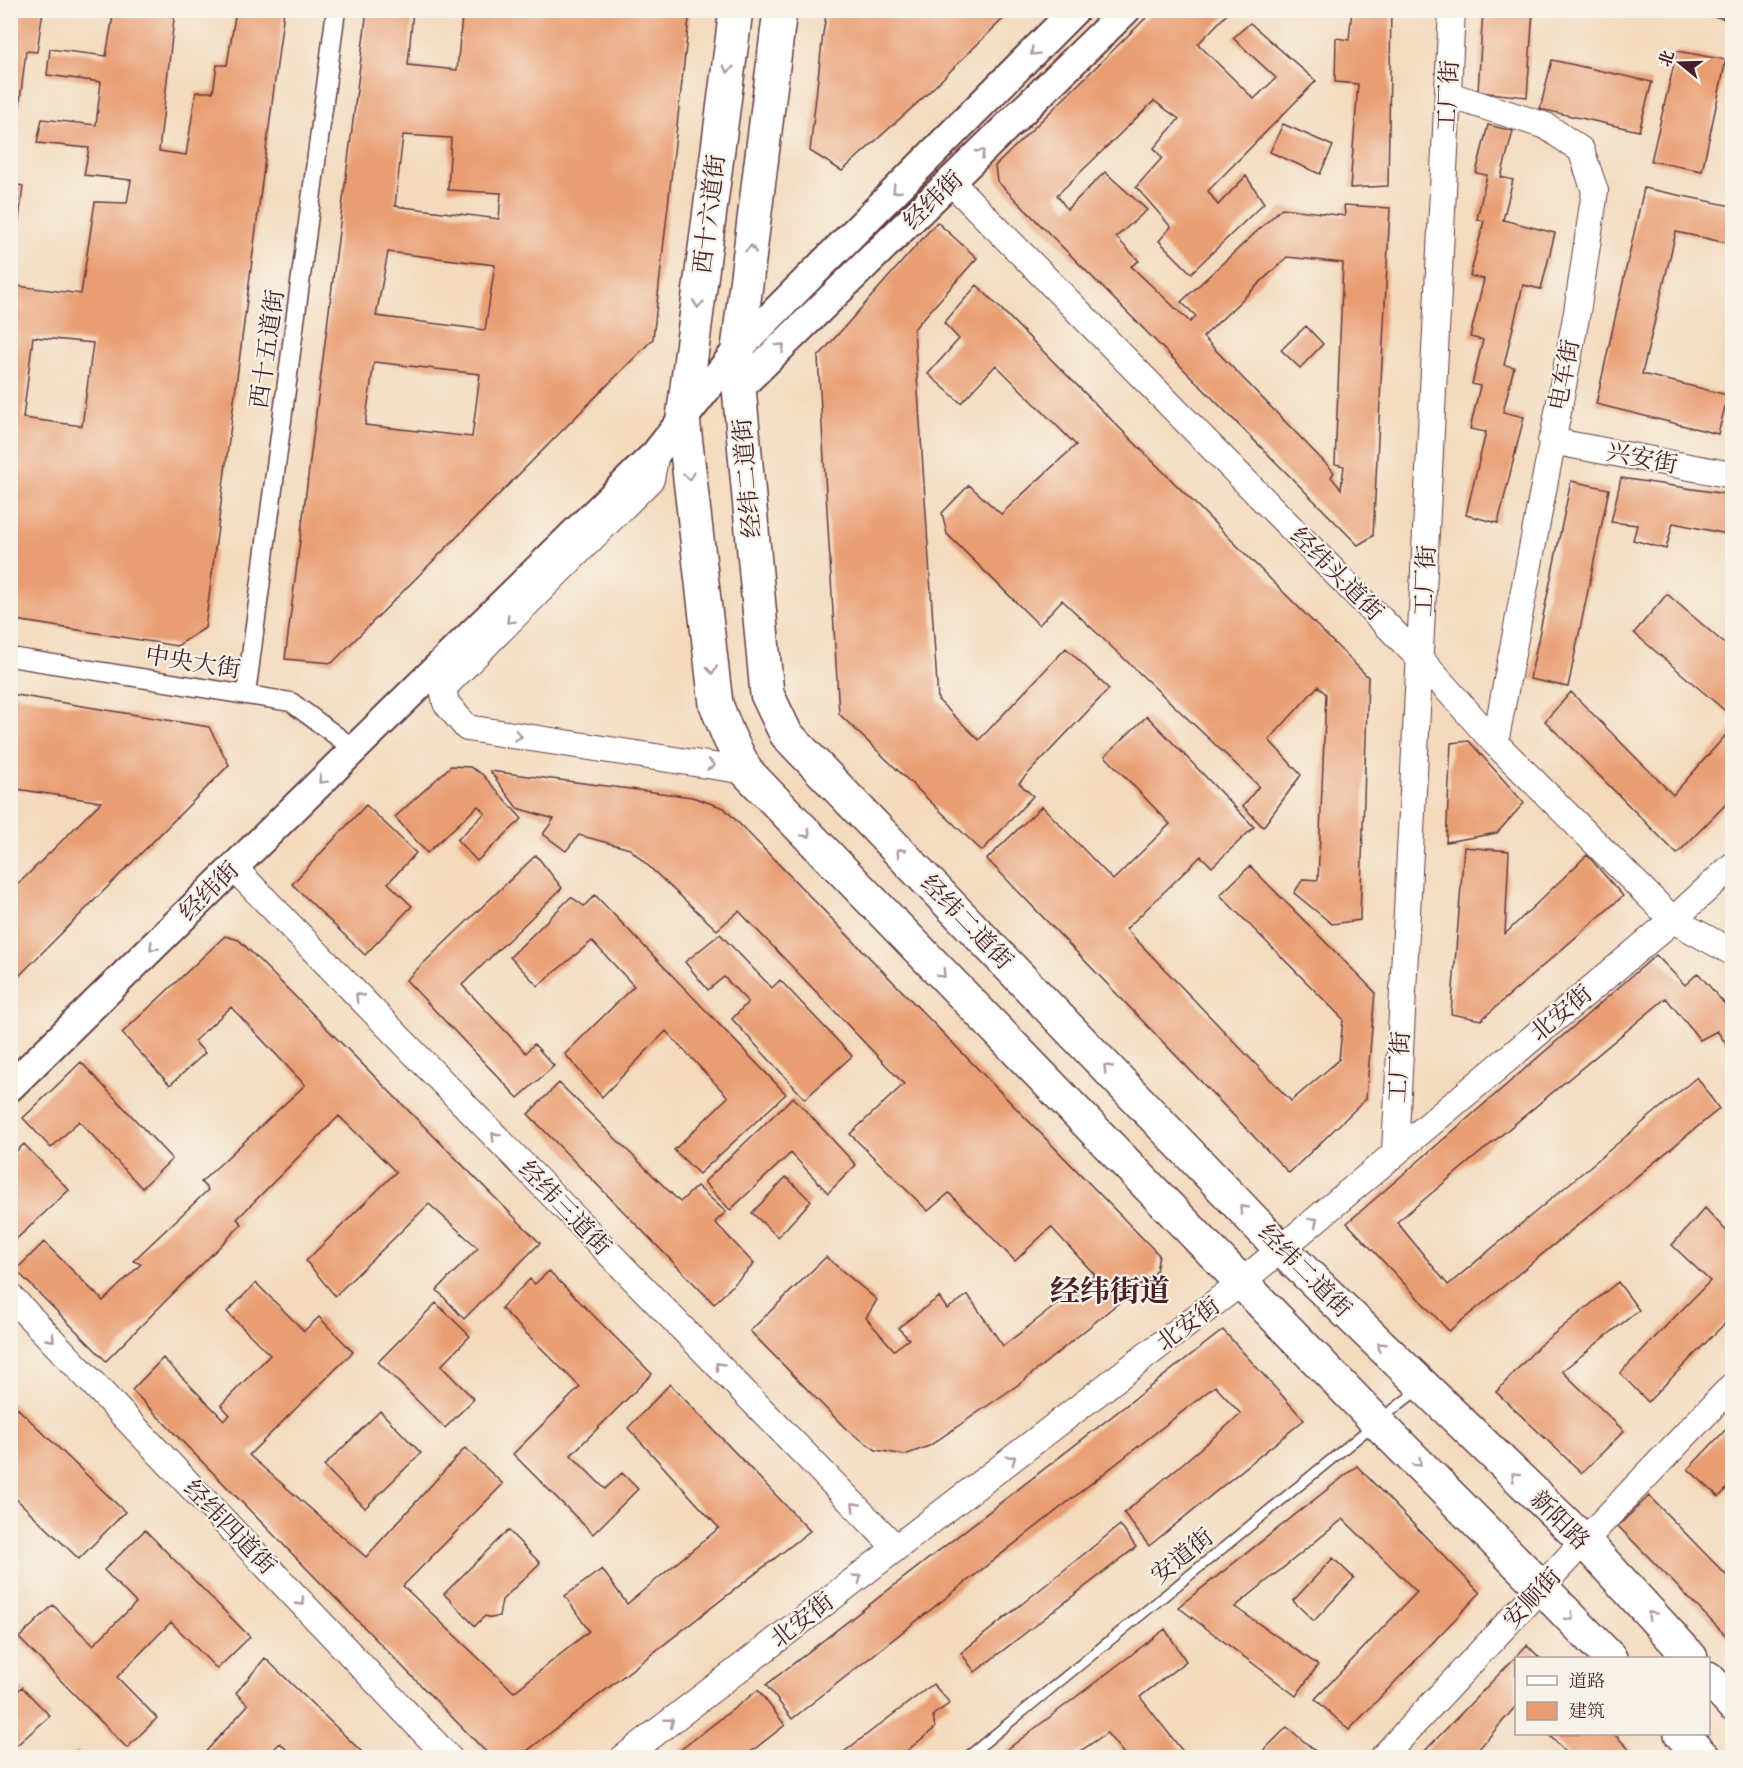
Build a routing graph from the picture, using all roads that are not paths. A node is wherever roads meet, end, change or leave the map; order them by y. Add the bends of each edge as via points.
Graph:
1 (336, 10) edge
2 (736, 10) edge
3 (780, 10) edge
4 (1075, 10) edge
5 (1126, 10) edge
6 (1452, 10) edge
7 (1449, 94) junction
8 (951, 182) junction
9 (738, 349) junction
10 (739, 388) junction
11 (683, 418) junction
12 (1551, 441) junction
13 (656, 453) junction
14 (1732, 475) edge
15 (10, 657) edge
16 (1421, 660) junction
17 (246, 694) junction
18 (1495, 743) junction
19 (354, 749) junction
20 (746, 771) junction
21 (1732, 866) edge
22 (234, 868) junction
23 (1673, 920) junction
24 (1732, 952) edge
25 (10, 1088) edge
26 (1395, 1152) junction
27 (1281, 1249) junction
28 (1241, 1283) junction
29 (10, 1296) edge
30 (1732, 1386) edge
31 (1423, 1387) junction
32 (1377, 1422) junction
33 (1584, 1541) junction
34 (896, 1548) junction
35 (1542, 1588) junction
36 (1608, 1657) edge
37 (1689, 1657) edge
38 (1710, 1679) edge
39 (1732, 1704) edge
40 (1682, 1735) edge
41 (449, 1758) edge
42 (623, 1758) edge
43 (966, 1758) edge
44 (1382, 1758) edge
45 (1704, 1758) edge

1 - 17 street, 西十五道街
2 -> 11 highway, 西十六道街
9 -> 3 highway, 西十六道街
4 -> 9 main road, 经纬街
8 -> 5 main road, 经纬街
6 - 7 street, 工厂街
7 - 12 street, 电车街 via 1546,126 1581,150 1595,191 1577,312
7 - 16 street, 工厂街
10 -> 8 main road, 经纬街
8 - 16 street, 经纬头道街
9 - 10 highway, 经纬二道街
9 - 11 main road, 经纬街
27 -> 10 highway, 经纬二道街 via 786,734 767,694
11 - 13 main road, 经纬街
11 -> 20 highway via 716,704
12 - 14 street, 兴安街
12 - 18 street, 电车街
13 - 19 main road, 经纬街
13 -> 20 street via 651,479 443,688 446,703 467,728
15 - 17 street, 中央大街
16 - 18 street, 经纬头道街
16 - 26 street, 工厂街
17 - 19 street, 中央大街 via 291,702
18 - 23 street, 经纬头道街
19 -> 22 main road, 经纬街
20 -> 28 highway
21 - 23 street, 北安街
22 -> 25 main road, 经纬街
34 -> 22 street, 经纬三道街
23 - 24 street, 经纬头道街
23 - 26 street, 北安街
27 -> 26 street, 北安街
27 - 28 street, 北安街
31 -> 27 highway, 经纬二道街
28 - 32 highway
34 -> 28 street, 北安街
29 -> 41 street, 经纬四道街
30 - 33 street, 安顺街
31 - 32 lane, 安道街
33 -> 31 highway, 新阳路
32 -> 35 highway
32 - 43 lane, 安道街
33 - 35 street, 安顺街
37 -> 33 highway, 新阳路
42 -> 34 street, 北安街
35 -> 36 highway
35 - 44 street, 安顺街
38 - 39 highway
40 - 45 highway

